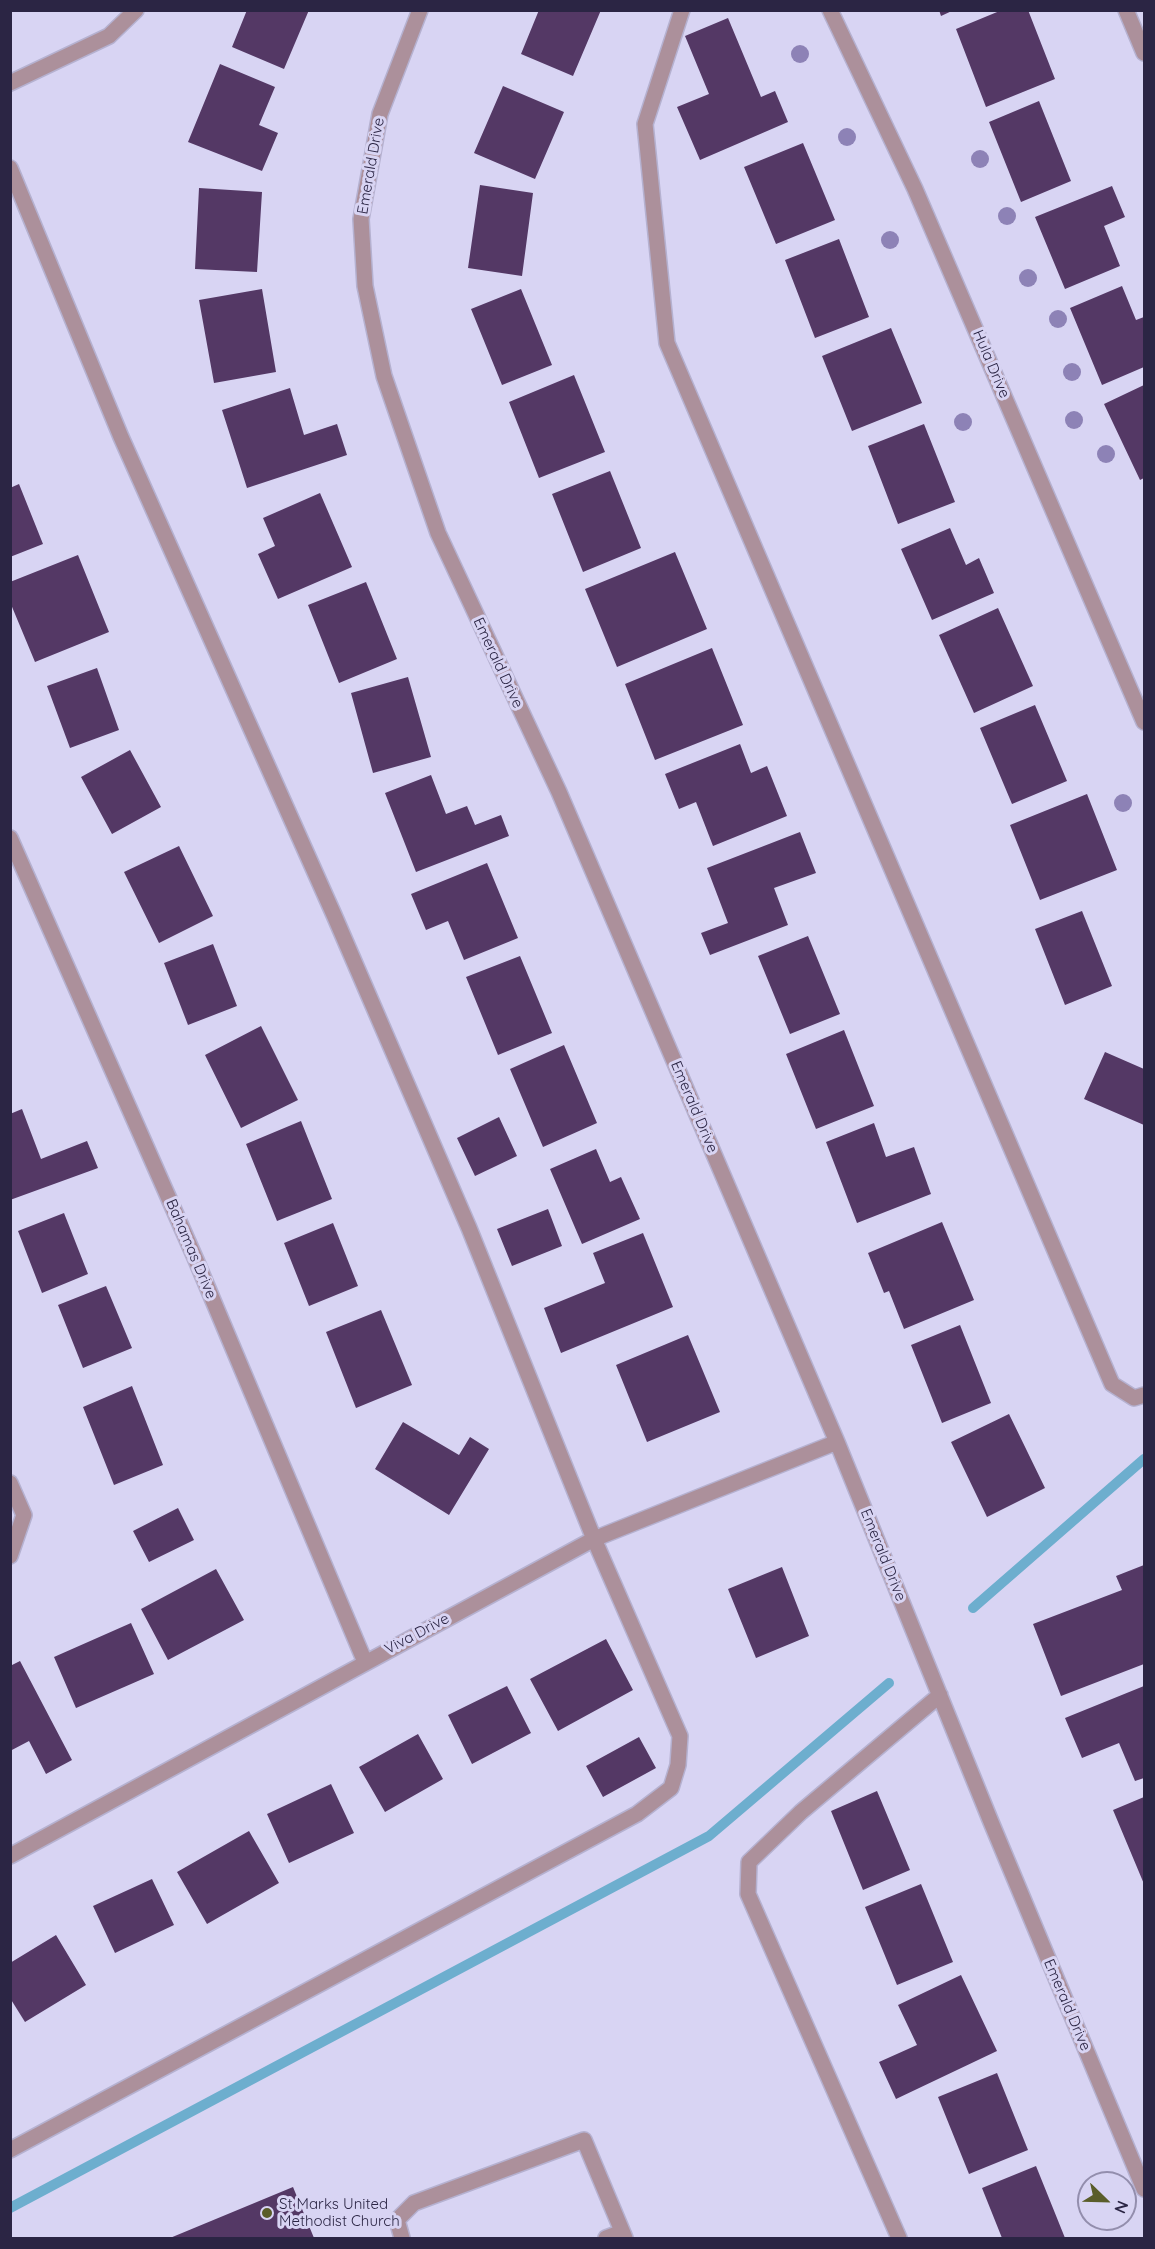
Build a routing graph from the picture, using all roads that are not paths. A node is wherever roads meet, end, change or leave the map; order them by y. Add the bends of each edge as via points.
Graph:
1 (136, 10) edge
2 (420, 10) edge
3 (682, 10) edge
4 (830, 10) edge
5 (1126, 10) edge
6 (1144, 53) edge
7 (10, 82) edge
8 (10, 168) edge
9 (1144, 722) edge
10 (11, 843) edge
11 (1144, 1395) edge
12 (837, 1442) junction
13 (10, 1483) edge
14 (594, 1539) junction
15 (10, 1556) edge
16 (365, 1662) junction
17 (940, 1695) junction
18 (10, 1856) edge
19 (10, 2150) edge
20 (1144, 2189) edge
21 (623, 2235) edge
22 (402, 2238) edge
23 (606, 2238) edge
24 (899, 2238) edge

1 - 7 street via 109,36
2 - 12 street, Emerald Drive via 380,114 362,219 365,286 384,376 438,533 559,792
3 - 11 street via 645,124 667,343 1112,1384 1134,1398
4 - 9 street, Hula Drive via 915,189
5 - 6 street
8 - 14 street via 122,437 469,1228
10 - 16 street, Bahamas Drive via 196,1260
12 - 14 street, Viva Drive
12 - 17 street, Emerald Drive
13 - 15 street via 24,1515
14 - 16 street, Viva Drive
14 - 19 street via 680,1736 671,1788 637,1814
16 - 18 street, Viva Drive
17 - 20 street, Emerald Drive
17 - 24 street via 801,1812 749,1862 748,1894
21 - 22 street via 584,2140 414,2204 397,2220
21 - 23 street

